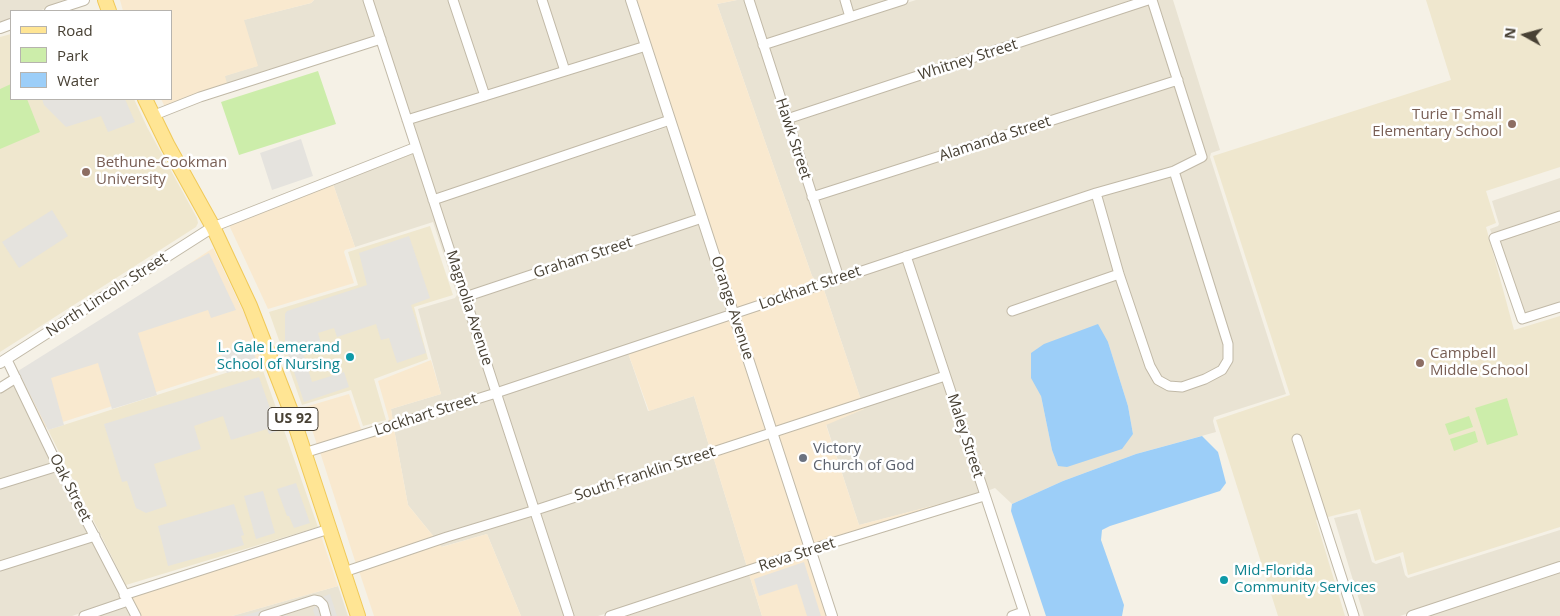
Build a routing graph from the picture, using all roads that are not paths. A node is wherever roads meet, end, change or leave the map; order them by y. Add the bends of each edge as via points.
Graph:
1 (84, 0) edge
2 (368, 0) edge
3 (453, 0) edge
4 (542, 0) edge
5 (631, 0) edge
6 (749, 0) edge
7 (845, 0) edge
8 (903, 0) edge
9 (1150, 0) edge
10 (53, 10) edge
11 (850, 17) junction
12 (381, 39) junction
13 (764, 45) junction
14 (646, 46) junction
15 (565, 71) junction
16 (1178, 80) junction
17 (485, 96) junction
18 (144, 100) edge
19 (152, 116) junction
20 (787, 119) junction
21 (407, 120) junction
22 (670, 120) junction
23 (416, 147) junction
24 (1174, 171) junction
25 (1096, 192) junction
26 (812, 197) junction
27 (433, 200) junction
28 (1560, 216) edge
29 (702, 218) junction
30 (213, 227) junction
31 (906, 256) junction
32 (1119, 274) junction
33 (839, 278) junction
34 (465, 297) junction
35 (1560, 307) edge
36 (1012, 311) dead end
37 (734, 314) junction
38 (3, 361) edge
39 (945, 376) junction
40 (16, 378) junction
41 (0, 388) edge
42 (496, 393) junction
43 (772, 433) junction
44 (1297, 439) dead end
45 (304, 453) junction
46 (58, 466) junction
47 (0, 484) edge
48 (984, 496) junction
49 (535, 510) junction
50 (329, 529) junction
51 (95, 536) junction
52 (811, 550) junction
53 (0, 566) edge
54 (1560, 567) edge
55 (344, 572) junction
56 (126, 598) junction
57 (1024, 614) edge
58 (84, 616) edge
59 (136, 616) edge
60 (264, 616) edge
61 (326, 616) edge
62 (358, 616) edge
63 (569, 616) edge
64 (610, 616) edge
65 (832, 616) edge
66 (1012, 616) edge
67 (1354, 616) edge
68 (1412, 616) edge

1 - 10 street
2 - 12 street, Magnolia Avenue
3 - 17 street
4 - 15 street
5 - 14 street, Orange Avenue
6 - 13 street, Hawk Street
7 - 11 street
8 - 11 street
9 - 16 street
9 - 20 street, Whitney Street
11 - 13 street
12 - 19 street via 200,97
12 - 21 street, Magnolia Avenue
13 - 20 street, Hawk Street
14 - 15 street
14 - 22 street, Orange Avenue
15 - 17 street
16 - 24 street, Lockhart Street via 1202,157
16 - 26 street, Alamanda Street
17 - 21 street
18 - 19 main road, US 92
19 - 30 main road, US 92
20 - 26 street, Hawk Street
21 - 23 street, Magnolia Avenue
22 - 27 street
22 - 29 street, Orange Avenue
23 - 27 street, Magnolia Avenue
23 - 30 street
24 - 25 street, Lockhart Street
24 - 32 street via 1228,344 1228,360 1222,370 1182,387 1168,386 1158,380 1150,366
25 - 31 street, Lockhart Street
25 - 32 street
26 - 33 street, Hawk Street
27 - 34 street, Magnolia Avenue
28 - 35 street via 1494,238 1522,319
29 - 34 street, Graham Street
29 - 37 street, Orange Avenue
30 - 38 street, North Lincoln Street
30 - 45 main road, US 92 via 266,343
31 - 33 street, Lockhart Street
31 - 39 street, Maley Street
32 - 36 street
33 - 37 street, Lockhart Street
34 - 42 street, Magnolia Avenue
37 - 42 street, Lockhart Street
37 - 43 street, Orange Avenue
38 - 40 street, Oak Street
39 - 43 street, South Franklin Street
39 - 48 street, Maley Street
40 - 41 street
40 - 46 street, Oak Street
42 - 45 street, Lockhart Street
42 - 49 street, Magnolia Avenue
43 - 49 street, South Franklin Street
43 - 52 street, Orange Avenue
44 - 67 street
45 - 50 main road, US 92
46 - 47 street
46 - 51 street, Oak Street
48 - 52 street, Reva Street
48 - 57 street, Maley Street
49 - 55 street, South Franklin Street
49 - 63 street, Magnolia Avenue
50 - 55 main road, US 92
50 - 56 street
51 - 53 street
51 - 56 street, Oak Street
52 - 64 street, Reva Street
52 - 65 street, Orange Avenue
54 - 68 street
55 - 62 main road, US 92
56 - 58 street
56 - 59 street, Oak Street
57 - 66 street
60 - 61 street via 314,600 320,601

